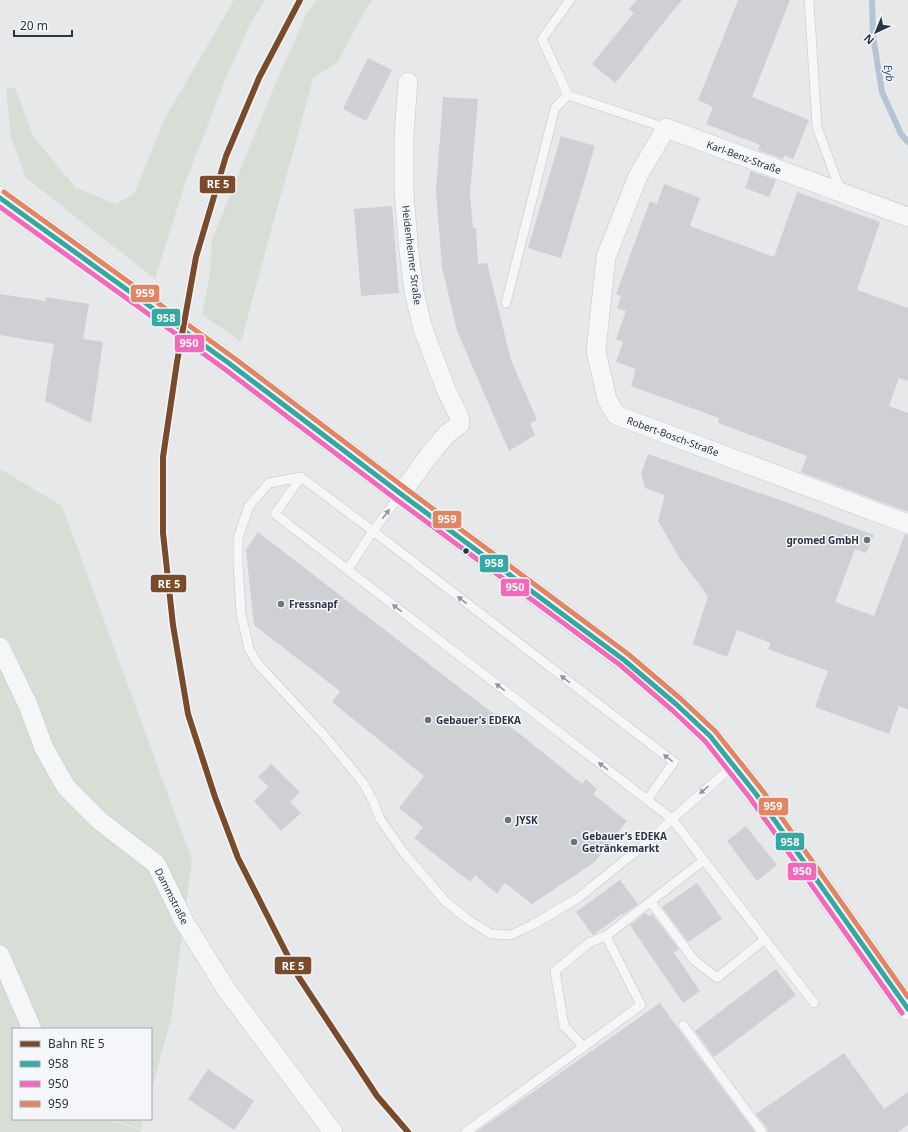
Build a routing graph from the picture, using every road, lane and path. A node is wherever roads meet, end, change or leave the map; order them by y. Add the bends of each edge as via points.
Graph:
1 (570, 0) edge
2 (809, 0) edge
3 (408, 82) dead end
4 (568, 95) junction
5 (666, 128) junction
6 (841, 193) junction
7 (0, 198) edge
8 (908, 217) edge
9 (506, 303) dead end
10 (300, 477) junction
11 (401, 494) junction
12 (908, 524) edge
13 (373, 531) junction
14 (348, 569) junction
15 (0, 647) edge
16 (734, 764) junction
17 (647, 800) junction
18 (672, 819) junction
19 (704, 860) junction
20 (651, 902) junction
21 (606, 936) junction
22 (765, 939) junction
23 (0, 955) edge
24 (814, 1003) dead end
25 (908, 1009) edge
26 (683, 1025) dead end
27 (32, 1028) edge
28 (584, 1047) junction
29 (333, 1132) edge
30 (466, 1132) edge
31 (762, 1132) edge

1 - 4 lane via 542,39
2 - 6 lane via 817,127
3 - 11 street, Heidenheimer Straße via 404,135 404,191 414,292 424,329 460,424 434,449
4 - 5 lane
4 - 9 lane via 555,108
5 - 6 street, Karl-Benz-Straße
5 - 12 street, Robert-Bosch-Straße via 638,176 606,257 596,352 607,399 616,415
6 - 8 street, Karl-Benz-Straße
7 - 11 main road via 223,359
10 - 13 lane
10 - 14 lane via 275,514
10 - 18 lane via 269,483 249,506 238,538 241,613 249,649 258,664 323,734 364,784 380,819 404,853 445,901 491,934 511,935 539,922 578,898
13 -> 11 lane
11 - 16 main road via 624,660 710,736
13 - 14 lane
17 -> 13 lane via 674,762
17 -> 14 lane
15 - 29 street, Dammstraße via 28,705 44,748 66,787 100,821 156,864 185,923 226,989
16 -> 18 lane
16 - 25 main road
17 - 18 lane
18 - 19 lane
19 - 20 lane
19 - 22 lane
20 - 21 lane
20 - 22 lane via 694,960 717,978
21 - 28 lane via 590,942 555,971 564,1026
21 - 28 lane via 642,1005
22 - 24 lane
23 - 27 street
26 - 31 lane
28 - 30 lane

